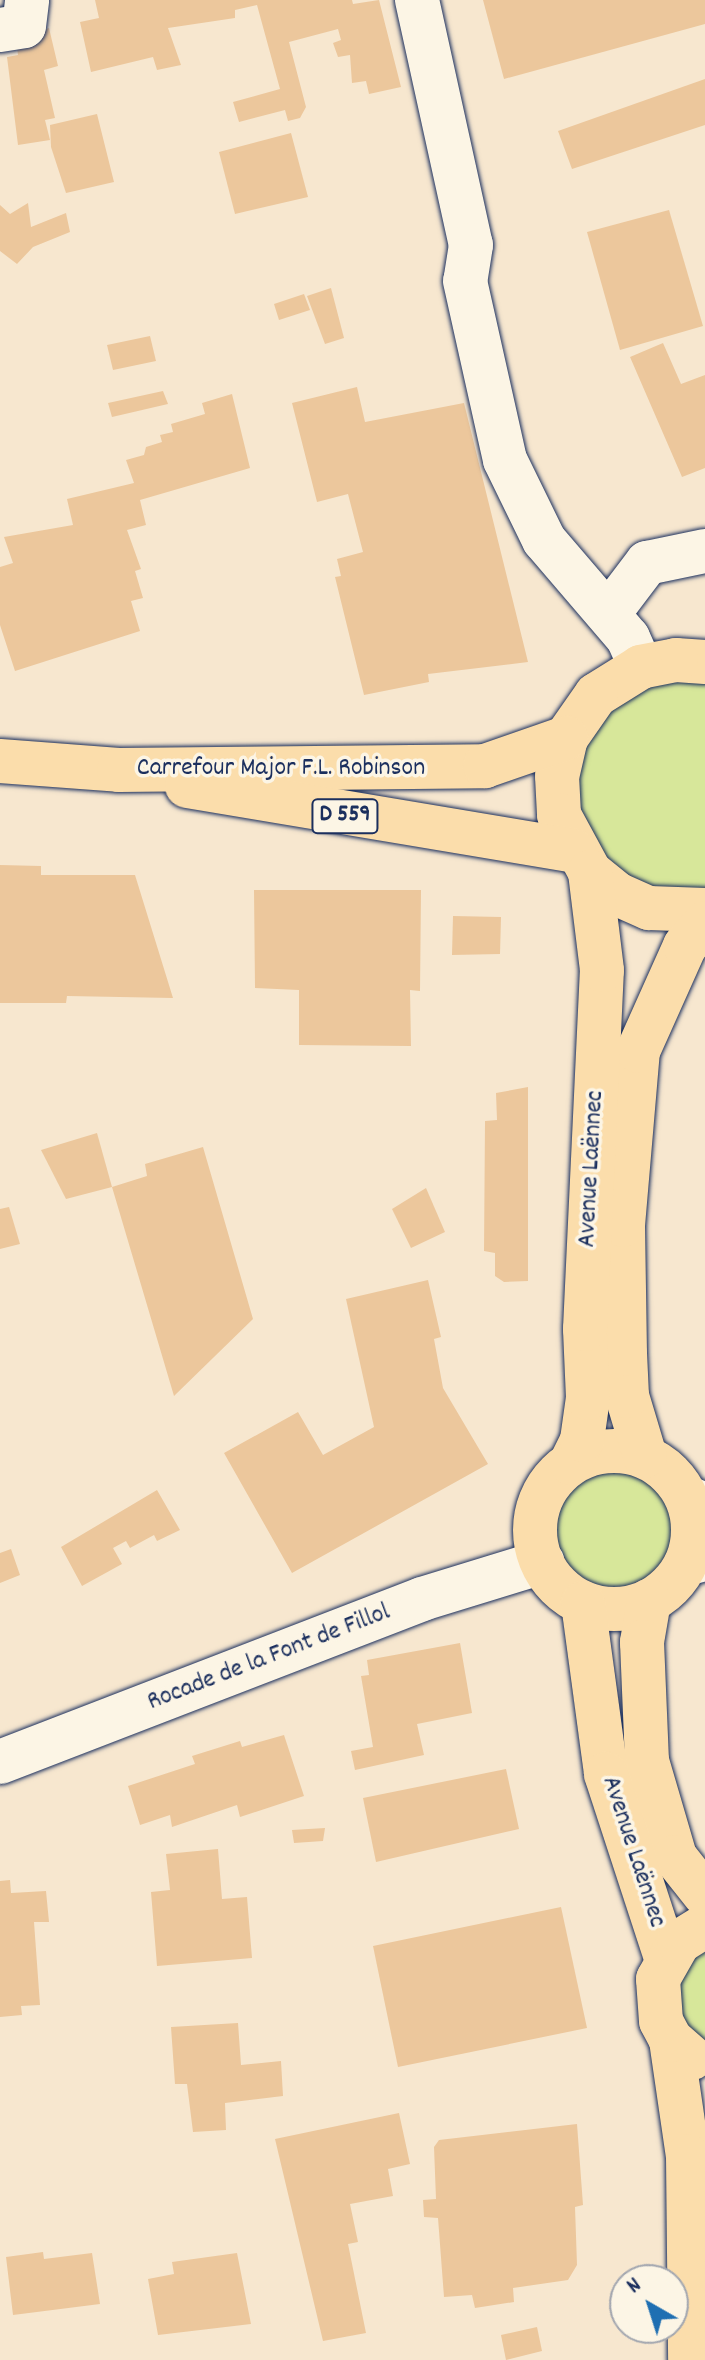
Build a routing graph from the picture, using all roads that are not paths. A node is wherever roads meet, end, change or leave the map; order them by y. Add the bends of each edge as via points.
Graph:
1 (27, 0) edge
2 (417, 0) edge
3 (0, 30) edge
4 (705, 551) edge
5 (609, 613) junction
6 (705, 662) edge
7 (641, 667) junction
8 (566, 738) junction
9 (0, 761) edge
10 (119, 770) junction
11 (582, 861) junction
12 (705, 910) edge
13 (705, 923) edge
14 (645, 1456) junction
15 (571, 1463) junction
16 (696, 1501) edge
17 (696, 1561) edge
18 (542, 1562) junction
19 (649, 1601) junction
20 (583, 1603) junction
21 (0, 1762) edge
22 (705, 1895) edge
23 (705, 1926) edge
24 (666, 1958) junction
25 (688, 2052) edge
26 (696, 2141) edge
27 (690, 2360) edge

1 - 3 street via 24,26
2 - 5 street via 471,245 465,281 505,460 544,540
4 - 5 street via 647,563
5 - 7 street
6 - 7 main road via 676,660
7 - 8 main road via 596,695
8 - 10 main road, Carrefour Major F.L. Robinson / D 559 via 485,766
8 - 11 main road via 557,776 559,815
9 - 10 main road, D 559
10 - 11 main road, Carrefour Major F.L. Robinson / D 559 via 225,795
11 - 12 main road, Carrefour Major F.L. Robinson via 617,894 649,908
11 - 15 main road, Avenue Laënnec via 602,970 585,1329 588,1398 582,1440
13 - 14 main road, Avenue Laënnec via 685,946 638,1051 623,1225 625,1354 627,1396
14 - 15 main road via 595,1453
14 - 16 main road
15 - 18 main road via 548,1488 536,1519
16 - 17 main road
17 - 19 main road
18 - 20 main road via 552,1579
18 - 21 street, Rocade de la Font de Fillol via 422,1599
19 - 20 main road via 628,1608
19 - 22 main road, Avenue Laënnec via 642,1642 647,1761 675,1857
20 - 24 main road, Avenue Laënnec via 606,1774
23 - 24 main road via 679,1942
24 - 25 main road via 656,2000
25 - 26 main road
26 - 27 main road

